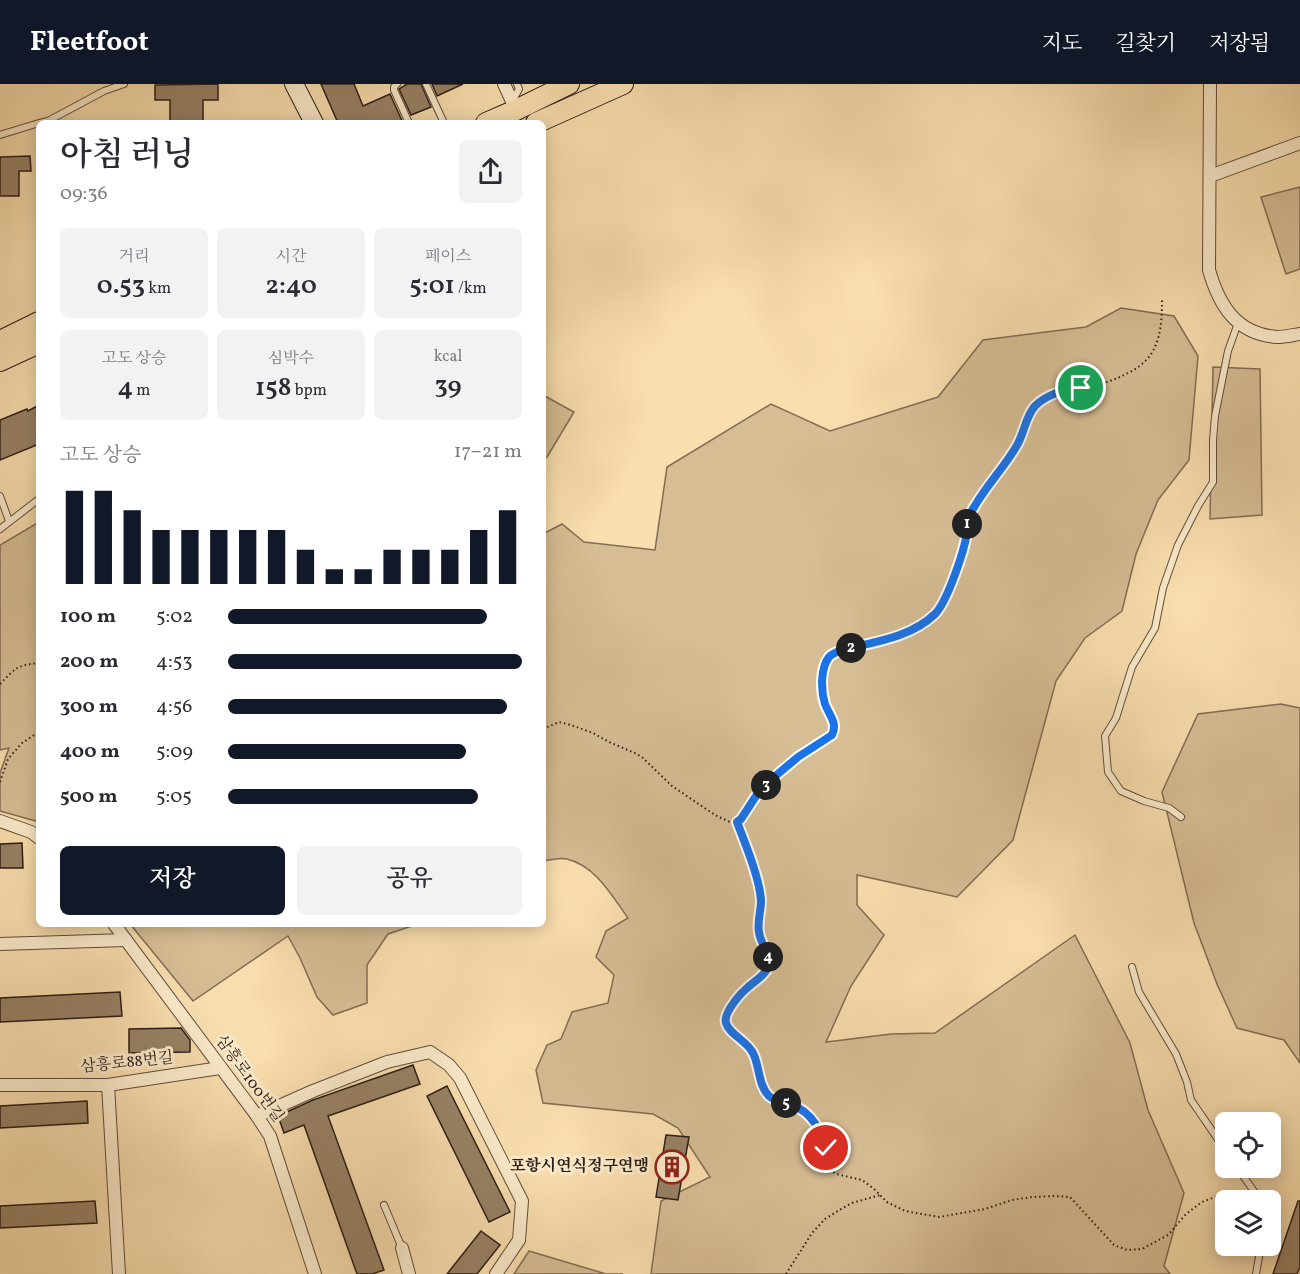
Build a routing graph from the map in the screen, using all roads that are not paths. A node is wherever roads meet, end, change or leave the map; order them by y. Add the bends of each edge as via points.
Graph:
1 (124, 84) edge
2 (294, 84) edge
3 (398, 84) edge
4 (426, 84) edge
5 (504, 84) edge
6 (517, 84) edge
7 (569, 84) edge
8 (623, 84) edge
9 (1210, 84) edge
10 (514, 106) junction
11 (50, 120) edge
12 (312, 120) edge
13 (408, 120) edge
14 (443, 120) edge
15 (491, 120) edge
16 (543, 120) edge
17 (36, 124) edge
18 (0, 135) edge
19 (1300, 142) edge
20 (1210, 176) junction
21 (36, 323) edge
22 (1238, 323) junction
23 (1300, 334) edge
24 (0, 341) edge
25 (36, 344) edge
26 (0, 361) edge
27 (0, 496) edge
28 (36, 501) edge
29 (9, 520) junction
30 (0, 528) edge
31 (1181, 817) dead end
32 (0, 821) edge
33 (36, 836) edge
34 (116, 927) edge
35 (126, 940) junction
36 (0, 944) edge
37 (1132, 967) dead end
38 (220, 1068) junction
39 (0, 1085) edge
40 (108, 1085) junction
41 (257, 1116) junction
42 (1215, 1135) edge
43 (384, 1205) dead end
44 (402, 1248) joint
45 (1259, 1256) edge
46 (118, 1274) edge
47 (315, 1274) edge
48 (409, 1274) edge
49 (496, 1274) edge
50 (1256, 1274) edge

1 - 11 lane
2 - 12 street
3 - 13 lane via 394,90
4 - 14 lane
5 - 10 street
6 - 10 lane
7 - 10 main road
8 - 16 main road
9 - 20 street
10 - 15 main road
17 - 18 lane
19 - 20 street
20 - 22 street via 1209,270 1220,299
21 - 24 main road
22 - 23 street via 1257,334
22 - 31 lane via 1215,416 1213,482 1178,545 1155,628 1132,667 1116,718 1105,736 1108,772 1121,791 1168,808
25 - 26 main road
27 - 29 lane
28 - 29 lane
29 - 30 lane
32 - 33 street
34 - 35 street, 삼흥로100번길
35 - 36 street
35 - 38 street, 삼흥로100번길
37 - 42 lane via 1140,992 1176,1054 1191,1100
38 - 40 street, 삼흥로88번길
38 - 41 street, 삼흥로100번길
39 - 40 street, 삼흥로88번길
40 - 46 street
41 - 47 street, 삼흥로100번길 via 270,1136
41 - 49 street via 387,1062 430,1053 450,1065 522,1201 519,1240
43 - 44 lane
44 - 48 street
45 - 50 lane

